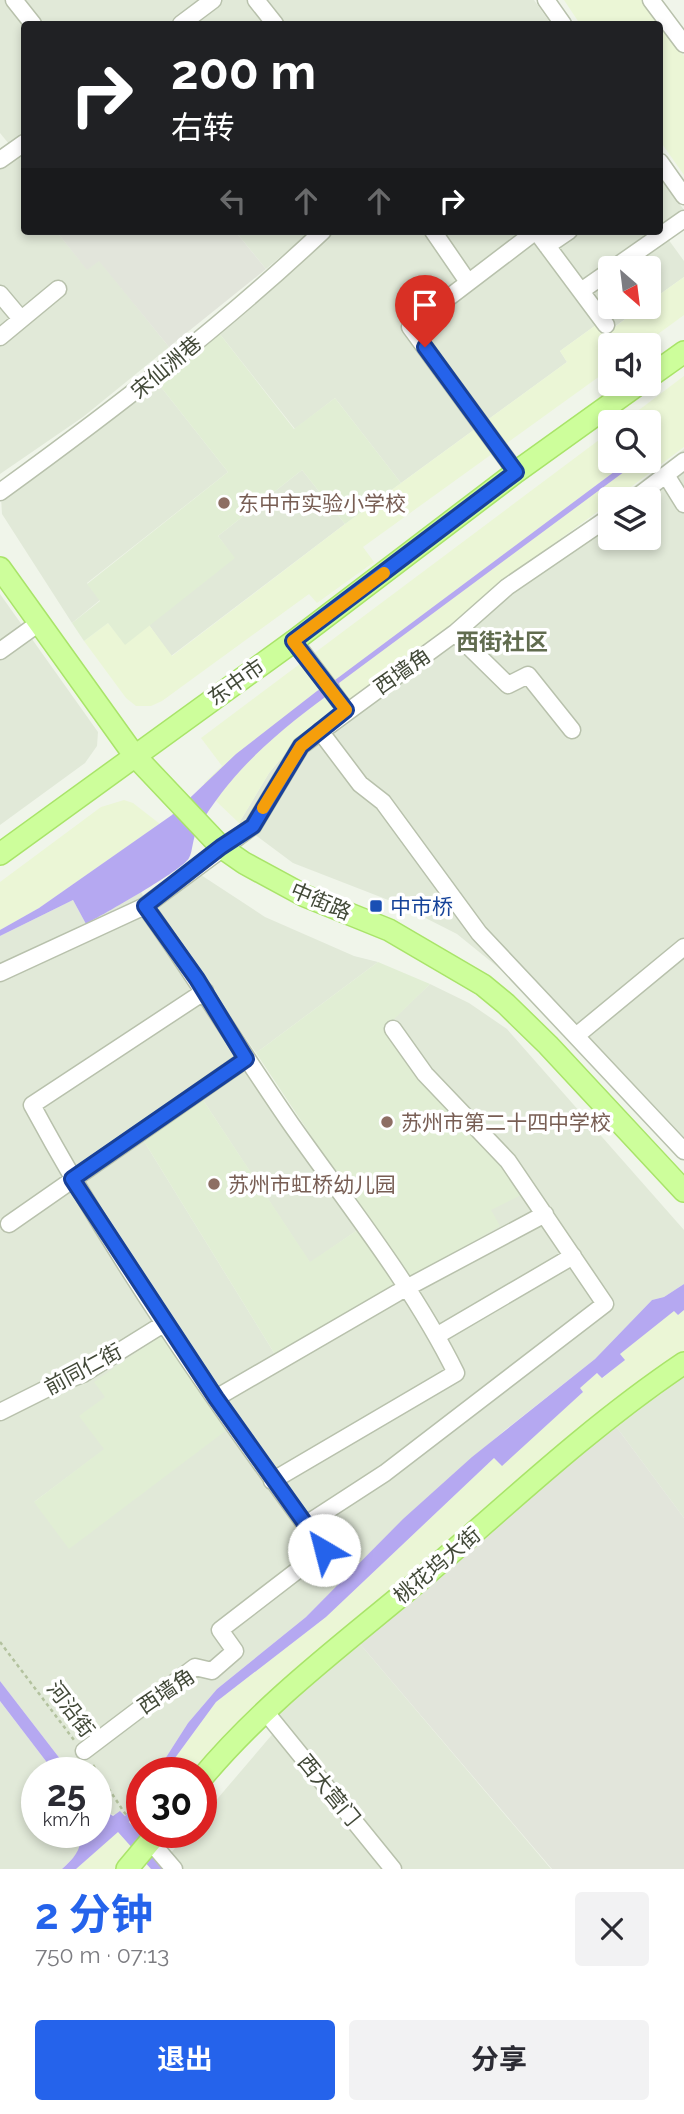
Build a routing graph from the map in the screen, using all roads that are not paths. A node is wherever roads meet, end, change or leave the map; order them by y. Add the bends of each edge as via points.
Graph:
1 (14, 0) edge
2 (213, 0) edge
3 (256, 0) edge
4 (546, 0) edge
5 (651, 0) edge
6 (31, 21) edge
7 (185, 21) edge
8 (273, 21) edge
9 (560, 21) edge
10 (684, 44) edge
11 (21, 144) edge
12 (2, 154) edge
13 (663, 166) edge
14 (684, 196) edge
15 (684, 219) edge
16 (663, 234) edge
17 (319, 235) edge
18 (436, 235) edge
19 (531, 235) edge
20 (539, 235) edge
21 (563, 235) edge
22 (661, 235) edge
23 (547, 246) junction
24 (631, 256) edge
25 (598, 280) edge
26 (468, 282) junction
27 (58, 289) dead end
28 (581, 292) junction
29 (0, 294) edge
30 (21, 319) junction
31 (606, 325) dead end
32 (0, 337) edge
33 (684, 352) edge
34 (661, 368) edge
35 (622, 396) edge
36 (684, 461) edge
37 (516, 472) junction
38 (666, 475) junction
39 (650, 487) edge
40 (0, 492) edge
41 (684, 504) edge
42 (598, 525) edge
43 (0, 568) edge
44 (39, 623) junction
45 (455, 633) junction
46 (293, 641) junction
47 (0, 651) edge
48 (342, 704) junction
49 (572, 730) dead end
50 (320, 731) junction
51 (134, 755) junction
52 (216, 841) junction
53 (0, 854) edge
54 (145, 906) junction
55 (684, 947) edge
56 (0, 973) edge
57 (205, 991) junction
58 (393, 1030) dead end
59 (576, 1036) junction
60 (246, 1059) junction
61 (684, 1151) edge
62 (72, 1179) junction
63 (684, 1191) edge
64 (545, 1214) junction
65 (9, 1224) dead end
66 (573, 1256) junction
67 (407, 1288) junction
68 (165, 1323) junction
69 (438, 1335) junction
70 (684, 1363) edge
71 (216, 1398) junction
72 (0, 1412) edge
73 (272, 1481) junction
74 (305, 1525) junction
75 (264, 1710) junction
76 (83, 1751) road end
77 (217, 1761) edge
78 (146, 1848) edge
79 (174, 1869) edge
80 (393, 1869) edge

1 - 6 street
2 - 7 street
3 - 8 street
4 - 9 street
5 - 10 street
11 - 12 street
13 - 14 street
15 - 16 street
17 - 40 street, 宋仙洲巷 via 122,404
18 - 26 street
19 - 26 street
20 - 23 street
21 - 23 street
22 - 24 street
23 - 28 street
25 - 28 street
26 - 37 street via 410,327
27 - 30 street
28 - 31 street
29 - 30 street
30 - 32 street
33 - 34 main road
35 - 37 main road, 东中市
36 - 38 street
37 - 46 main road, 东中市
38 - 39 street
38 - 41 street
42 - 45 street, 西墙角 via 507,587
43 - 44 main road, 中街路
44 - 47 street
44 - 51 main road, 中街路
45 - 48 street, 西墙角
45 - 49 street via 508,685 528,675
46 - 48 street
46 - 51 main road, 东中市
48 - 50 street, 西墙角
50 - 52 street, 西墙角 via 301,746 253,826
50 - 59 street via 360,784 383,802 479,933
51 - 52 main road, 中街路
51 - 53 main road, 东中市
52 - 54 street, 西墙角
52 - 63 main road, 中街路 via 244,863 305,896 389,930 483,985 548,1045
54 - 56 street, 西墙角
54 - 57 street
55 - 59 street
57 - 60 street
57 - 62 street, 西墙角 via 32,1105
58 - 64 street via 425,1074 508,1161
59 - 61 street
60 - 62 street
60 - 67 street
62 - 65 street
62 - 68 street, 西墙角
64 - 66 street
64 - 67 street
66 - 69 street
66 - 74 street via 605,1304 385,1474
67 - 69 street
67 - 71 street
68 - 71 street, 西墙角
68 - 72 street, 前同仁街 via 83,1374
69 - 73 street via 456,1373
70 - 75 main road, 桃花坞大街 via 609,1418
71 - 73 street, 西墙角
73 - 74 street, 西墙角
74 - 76 street, 西墙角 via 324,1550 220,1630 235,1651 212,1671 195,1667
75 - 77 main road, 桃花坞大街
75 - 80 street, 西大营门
78 - 79 street

